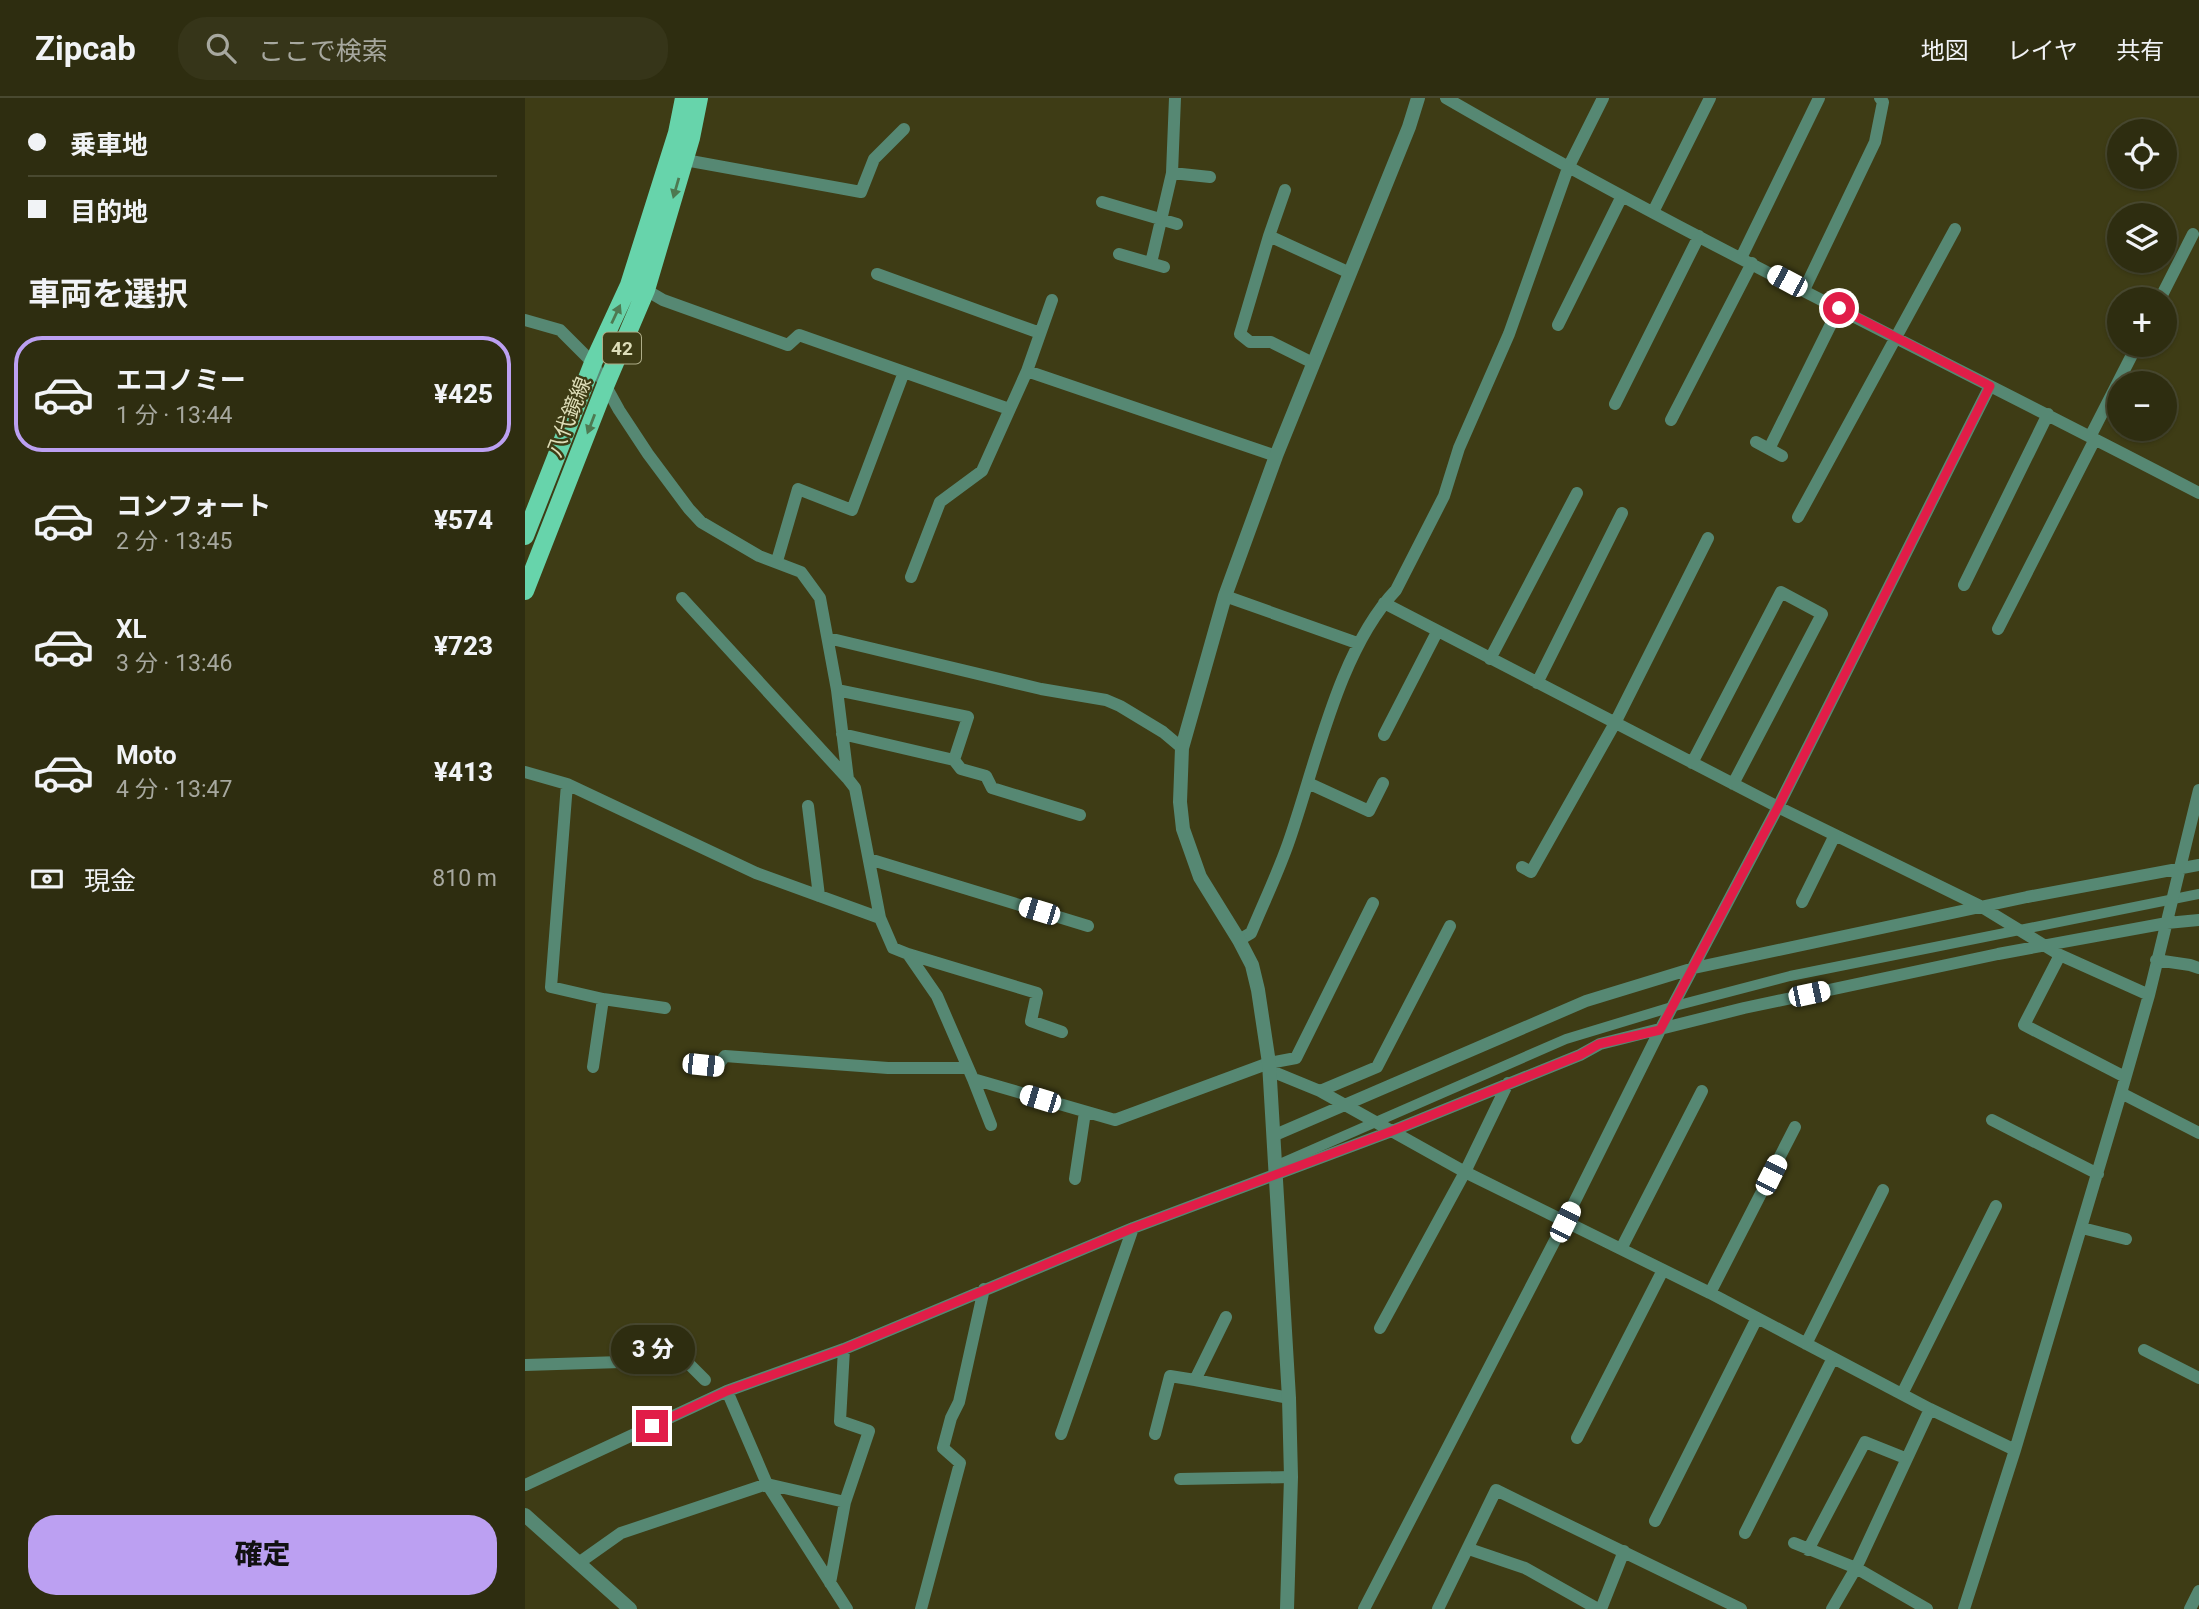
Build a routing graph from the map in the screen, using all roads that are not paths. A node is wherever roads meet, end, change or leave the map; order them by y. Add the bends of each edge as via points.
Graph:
1 (684, 98) edge
2 (699, 98) edge
3 (1175, 98) edge
4 (1418, 98) edge
5 (1447, 98) edge
6 (1604, 98) edge
7 (1710, 98) edge
8 (1819, 98) edge
9 (1880, 98) edge
10 (904, 129) dead end
11 (685, 160) junction
12 (1568, 169) junction
13 (1173, 173) junction
14 (1210, 177) dead end
15 (1285, 190) dead end
16 (1622, 196) junction
17 (1102, 202) dead end
18 (1653, 212) junction
19 (1161, 219) junction
20 (1177, 223) dead end
21 (1955, 229) dead end
22 (2193, 234) dead end
23 (1269, 236) junction
24 (1699, 236) junction
25 (1119, 254) dead end
26 (1747, 260) junction
27 (1350, 273) junction
28 (877, 274) dead end
29 (2166, 287) edge
30 (646, 290) junction
31 (1804, 290) junction
32 (1052, 300) dead end
33 (1839, 308) junction
34 (525, 320) edge
35 (1558, 325) dead end
36 (1040, 333) junction
37 (1896, 339) junction
38 (2131, 357) edge
39 (593, 363) junction
40 (1313, 363) junction
41 (1027, 371) junction
42 (904, 372) junction
43 (606, 384) junction
44 (1990, 386) junction
45 (1615, 404) dead end
46 (1009, 409) junction
47 (2048, 414) junction
48 (1671, 420) dead end
49 (2093, 437) junction
50 (1756, 442) dead end
51 (1769, 449) junction
52 (1782, 456) dead end
53 (1276, 457) junction
54 (1577, 493) dead end
55 (2199, 493) edge
56 (1622, 513) dead end
57 (1798, 517) dead end
58 (525, 536) edge
59 (1708, 538) dead end
60 (777, 561) junction
61 (911, 577) dead end
62 (1964, 585) dead end
63 (525, 591) edge
64 (1225, 596) junction
65 (682, 598) dead end
66 (1384, 603) junction
67 (1998, 629) dead end
68 (1437, 632) junction
69 (828, 638) junction
70 (1357, 643) junction
71 (1490, 659) junction
72 (1537, 683) junction
73 (837, 690) junction
74 (1615, 723) junction
75 (842, 734) junction
76 (1384, 735) dead end
77 (1182, 748) junction
78 (954, 760) junction
79 (1692, 763) junction
80 (525, 772) edge
81 (848, 779) junction
82 (1308, 783) junction
83 (1383, 783) dead end
84 (567, 784) junction
85 (1733, 784) junction
86 (2199, 791) edge
87 (808, 806) dead end
88 (1778, 807) junction
89 (1080, 815) dead end
90 (1835, 835) junction
91 (869, 859) junction
92 (2199, 865) edge
93 (1522, 867) dead end
94 (2180, 868) junction
95 (2199, 894) edge
96 (819, 896) junction
97 (2173, 900) junction
98 (1802, 902) dead end
99 (1373, 903) dead end
100 (1980, 906) junction
101 (880, 918) junction
102 (2199, 920) edge
103 (2167, 923) junction
104 (1088, 926) dead end
105 (1450, 926) dead end
106 (2020, 929) junction
107 (1239, 940) junction
108 (2049, 946) junction
109 (908, 954) junction
110 (2060, 955) junction
111 (2156, 960) junction
112 (1694, 968) junction
113 (2199, 968) edge
114 (2149, 995) junction
115 (603, 999) junction
116 (1675, 1006) junction
117 (664, 1008) dead end
118 (1660, 1030) junction
119 (1062, 1032) dead end
120 (688, 1063) dead end
121 (1269, 1066) junction
122 (593, 1067) dead end
123 (970, 1073) junction
124 (2125, 1077) junction
125 (1508, 1083) junction
126 (1320, 1091) junction
127 (1702, 1091) dead end
128 (2121, 1093) junction
129 (1343, 1105) junction
130 (1085, 1112) junction
131 (1992, 1120) dead end
132 (1374, 1123) junction
133 (991, 1125) dead end
134 (1795, 1127) dead end
135 (1392, 1131) junction
136 (2199, 1133) edge
137 (1275, 1135) junction
138 (1274, 1170) junction
139 (1465, 1172) junction
140 (2098, 1174) junction
141 (1075, 1179) dead end
142 (1884, 1190) dead end
143 (1996, 1206) dead end
144 (1565, 1222) junction
145 (1133, 1228) junction
146 (2082, 1228) junction
147 (2126, 1238) dead end
148 (1621, 1249) junction
149 (1663, 1270) junction
150 (984, 1289) junction
151 (1710, 1293) junction
152 (1226, 1317) dead end
153 (1757, 1318) junction
154 (1380, 1328) dead end
155 (1807, 1343) junction
156 (844, 1349) junction
157 (2144, 1350) dead end
158 (1833, 1358) junction
159 (525, 1365) edge
160 (2199, 1378) edge
161 (705, 1380) dead end
162 (1195, 1380) junction
163 (727, 1391) junction
164 (1902, 1394) junction
165 (1290, 1398) junction
166 (1930, 1409) junction
167 (1061, 1434) dead end
168 (1155, 1434) dead end
169 (1577, 1438) dead end
170 (2014, 1450) junction
171 (1905, 1458) junction
172 (1291, 1477) junction
173 (1180, 1479) dead end
174 (767, 1484) junction
175 (525, 1485) edge
176 (845, 1502) junction
177 (525, 1515) edge
178 (1655, 1521) dead end
179 (1745, 1533) dead end
180 (1794, 1543) dead end
181 (1469, 1549) junction
182 (1808, 1550) junction
183 (1625, 1551) junction
184 (580, 1562) junction
185 (1856, 1568) junction
186 (830, 1583) junction
187 (2199, 1591) edge
188 (1291, 1607) edge
189 (1444, 1607) edge
190 (630, 1609) edge
191 (847, 1609) edge
192 (921, 1609) edge
193 (1364, 1609) edge
194 (1599, 1609) edge
195 (1741, 1609) edge
196 (1832, 1609) edge
197 (1927, 1609) edge
198 (1964, 1609) edge
199 (2190, 1609) edge

39 -> 1 main road, 八代鏡線 / 42 via 629,285
2 - 11 main road, 八代鏡線 / 42
3 - 13 street
4 - 27 street
5 - 12 street
6 - 12 street
7 - 18 street
8 - 26 street
9 - 31 street via 1875,142
10 - 11 street via 874,159 861,192
11 -> 30 main road, 八代鏡線 / 42
12 - 16 street
12 - 66 street via 1444,496 1396,590
13 - 14 street
13 - 19 street
15 - 23 street
16 - 18 street
16 - 35 street
17 - 19 street
18 - 24 street
19 - 20 street
19 - 25 street via 1157,265
21 - 37 street
22 - 29 street
23 - 27 street
23 - 40 street via 1240,334 1250,342 1271,342
24 - 26 street
24 - 45 street
26 - 31 street
26 - 48 street
27 - 40 street
28 - 36 street
30 - 42 street via 788,345 799,335
30 - 43 main road, 八代鏡線 / 42
31 - 33 street
32 - 36 street
33 - 37 street
33 - 51 street
34 - 39 street via 560,330
36 - 41 street
37 - 44 street
37 - 57 street
38 - 49 street
39 - 43 street
39 - 58 main road, 八代鏡線 / 42
40 - 53 street
41 - 46 street
41 - 53 street
42 - 46 street
42 - 60 street via 852,510 798,489
43 - 60 street via 688,509 701,522 759,556
43 -> 63 main road, 八代鏡線 / 42
44 - 47 street
44 - 88 street
46 - 61 street via 982,471 940,502
47 - 49 street
47 - 62 street
49 - 55 street
49 - 67 street
50 - 51 street
51 - 52 street
53 - 64 street
54 - 71 street
56 - 72 street
59 - 74 street
60 - 69 street via 801,572 820,598
64 - 70 street
64 - 77 street
65 - 81 street
66 - 68 street
66 - 70 street
68 - 71 street
68 - 76 street
69 - 73 street
69 - 77 street via 1106,700
70 - 82 street
71 - 72 street
72 - 74 street
73 - 75 street
73 - 78 street via 968,717
74 - 79 street
74 - 93 street via 1531,873
75 - 78 street
75 - 81 street
77 - 107 street via 1186,839 1200,877
78 - 89 street via 961,769 986,776 992,788
79 - 85 street
79 - 85 street via 1781,592 1822,614
80 - 84 street
81 - 91 street via 855,788
82 - 83 street via 1369,811
82 - 107 street via 1251,933
84 - 96 street via 756,873
84 - 115 street via 551,987
85 - 88 street
86 - 94 street
87 - 96 street
88 - 90 street
88 - 112 street
90 - 98 street
90 - 100 street
91 - 101 street
91 - 104 street
92 - 94 street
94 - 97 street
94 - 100 street
95 - 97 street
96 - 101 street
97 - 103 street
97 - 106 street
99 - 121 street via 1296,1058
100 - 106 street
100 - 112 street
101 - 109 street via 893,948
102 - 103 street
103 - 108 street
103 - 111 street
105 - 126 street via 1377,1067
106 - 108 street
106 - 116 street via 1790,976
107 - 121 street via 1258,990
108 - 110 street
108 - 118 street
109 - 119 street via 1037,993 1031,1021
109 - 123 street via 937,996
110 - 114 street
110 - 124 street via 2024,1026
111 - 113 street
111 - 114 street
112 - 116 street
112 - 129 street via 1587,1001
114 - 124 street
115 - 117 street
115 - 122 street
116 - 118 street
116 - 132 street via 1566,1040
118 - 125 street via 1599,1044
118 - 144 street
120 - 123 street via 717,1066 725,1056
121 - 126 street
121 - 130 street via 1115,1120
121 - 137 street
123 - 130 street
123 - 133 street
124 - 128 street
125 - 135 street
125 - 139 street
126 - 129 street
127 - 148 street
128 - 136 street
128 - 140 street
129 - 132 street
129 - 137 street
130 - 141 street
131 - 140 street
132 - 135 street
132 - 138 street
134 - 151 street
135 - 138 street
135 - 139 street
137 - 138 street
138 - 145 street
138 - 165 street
139 - 144 street
139 - 154 street
140 - 146 street
142 - 155 street
143 - 164 street
144 - 148 street
144 - 193 street
145 - 150 street
145 - 167 street
146 - 147 street
146 - 170 street
148 - 149 street
149 - 151 street
149 - 169 street
150 - 156 street
150 - 192 street via 959,1402 943,1448 960,1463
151 - 153 street
152 - 162 street
153 - 155 street
153 - 178 street
155 - 158 street
156 - 163 street
156 - 176 street via 840,1421 869,1430
157 - 160 street
158 - 164 street
158 - 179 street
159 - 161 street via 685,1360
162 - 165 street
162 - 168 street via 1170,1376
163 - 174 street
163 - 175 street
164 - 166 street
165 - 172 street
166 - 170 street
166 - 171 street
170 - 198 street
171 - 182 street via 1865,1442
171 - 185 street
172 - 173 street
172 - 188 street
174 - 176 street
174 - 184 street via 621,1533
174 - 186 street
176 - 186 street
177 - 184 street
180 - 182 street
181 - 183 street via 1496,1490
181 - 189 street
181 - 194 street via 1525,1568
182 - 185 street
183 - 194 street
183 - 195 street
184 - 190 street
185 - 196 street
185 - 197 street
186 - 191 street
187 - 199 street

